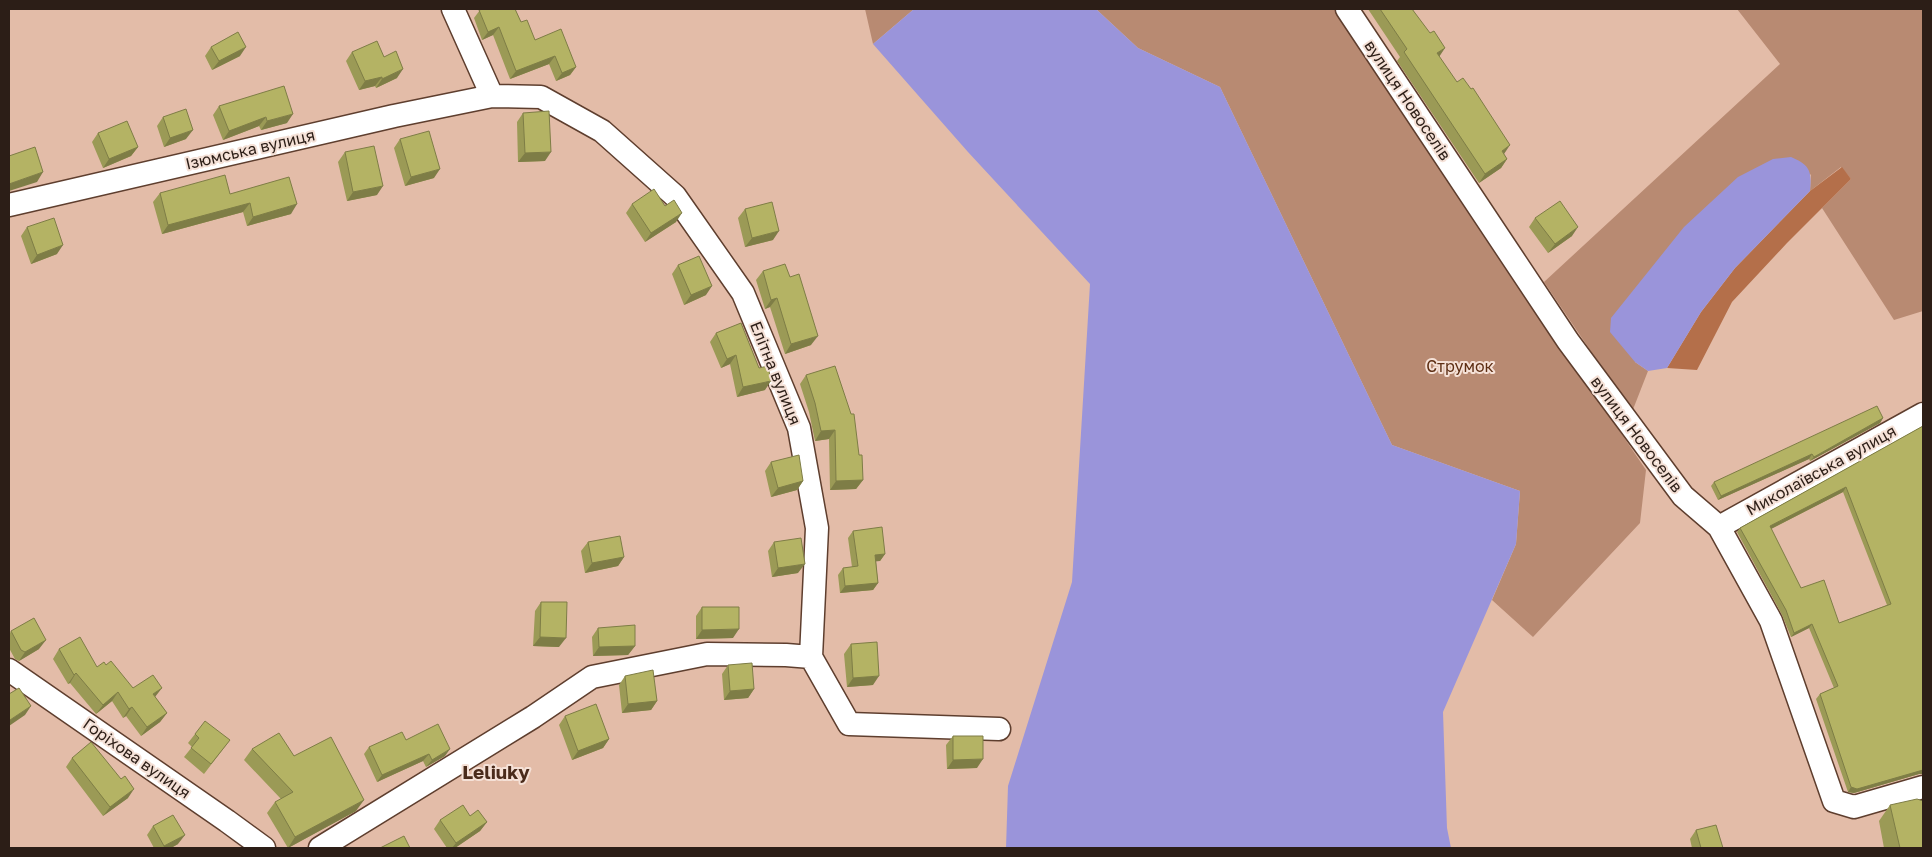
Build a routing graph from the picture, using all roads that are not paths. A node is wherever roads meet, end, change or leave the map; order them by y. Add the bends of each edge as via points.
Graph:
1 (453, 9) edge
2 (1347, 9) edge
3 (492, 96) junction
4 (9, 205) edge
5 (1923, 414) edge
6 (1720, 527) junction
7 (811, 657) junction
8 (9, 670) edge
9 (999, 729) dead end
10 (1923, 787) edge
11 (264, 848) edge
12 (320, 848) edge

1 - 3 street
2 - 6 street, вулиця Новоселів via 1568,341 1684,496
3 - 4 street, Ізюмська вулиця
3 - 7 street, Елітна вулиця via 541,97 602,131 675,196 743,293 799,428 816,528
5 - 6 street, Миколаївська вулиця
6 - 10 street, вулиця Новоселів via 1771,621 1834,801 1854,807
7 - 9 street via 849,724
7 - 12 street via 708,654 592,677
8 - 11 street, Горіхова вулиця

